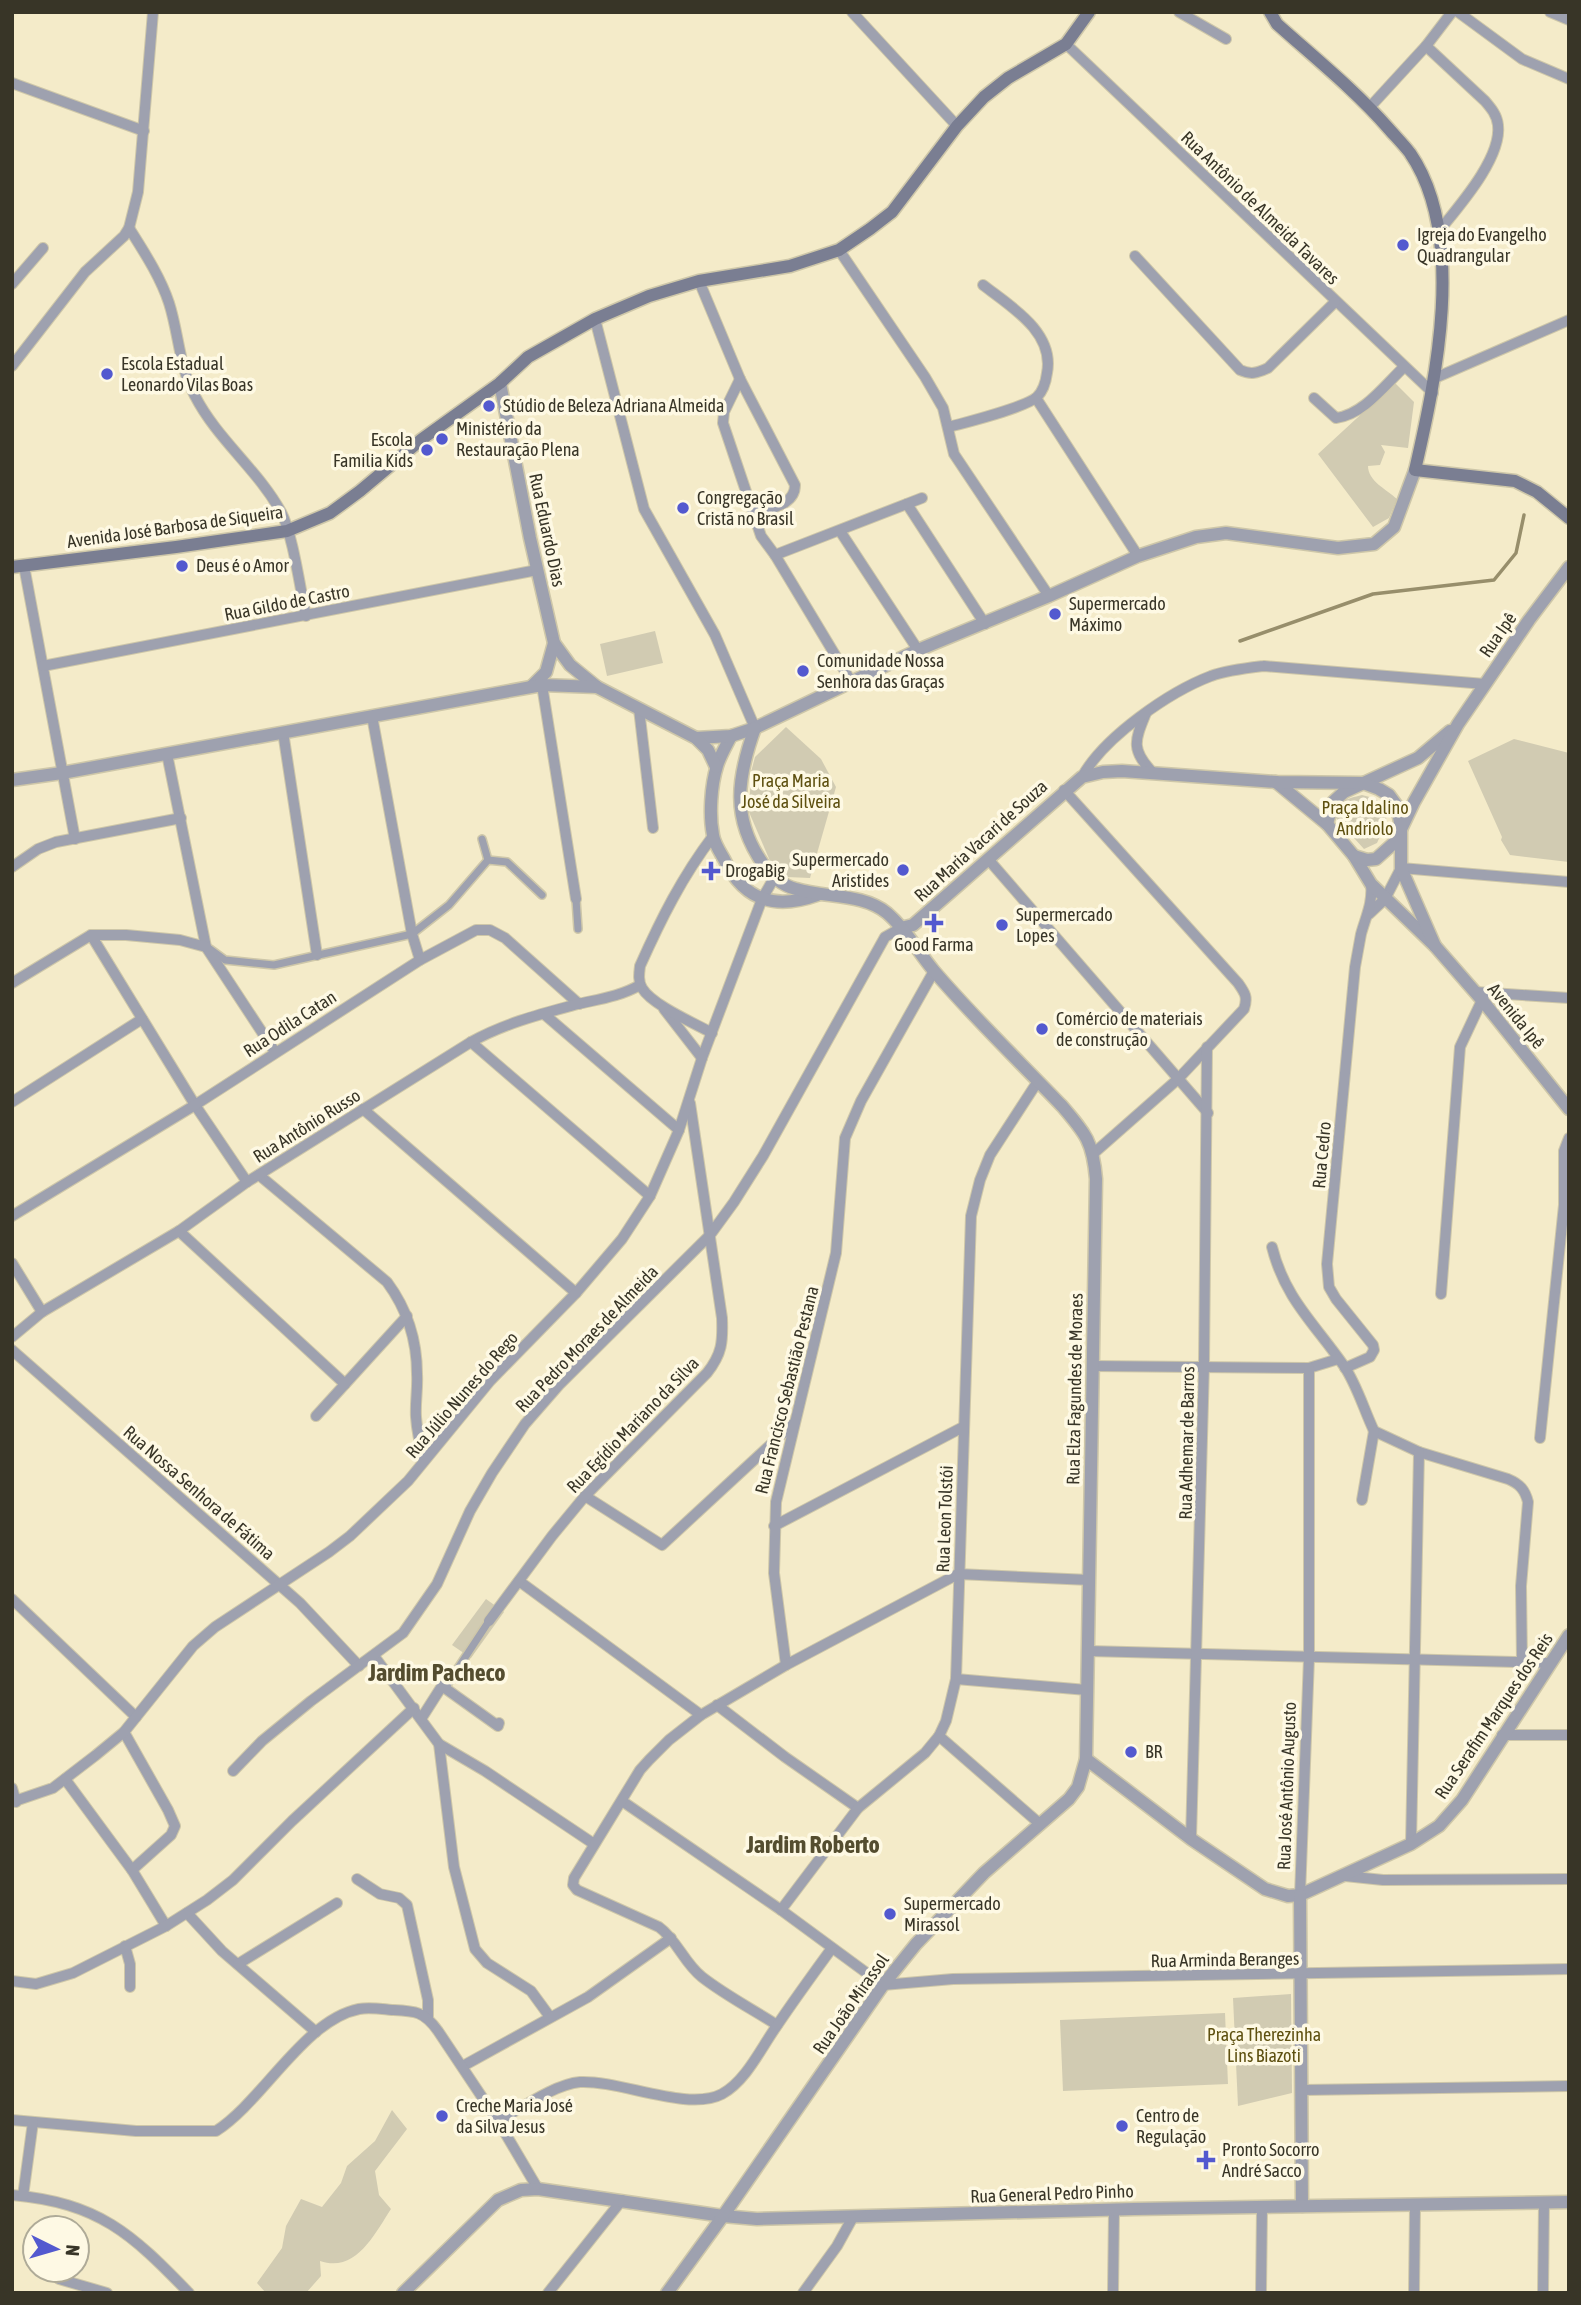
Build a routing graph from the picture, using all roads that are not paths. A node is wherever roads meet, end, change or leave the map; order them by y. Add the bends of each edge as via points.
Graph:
1 (153, 12) edge
2 (852, 12) edge
3 (1089, 12) edge
4 (1179, 12) edge
5 (1270, 12) edge
6 (1452, 12) edge
7 (1458, 12) edge
8 (1550, 12) edge
9 (1569, 20) edge
10 (1226, 39) dead end
11 (1066, 44) junction
12 (1426, 46) junction
13 (1569, 79) edge
14 (12, 83) edge
15 (1370, 107) junction
16 (957, 126) junction
17 (144, 131) junction
18 (129, 228) junction
19 (1440, 231) junction
20 (43, 248) dead end
21 (839, 250) junction
22 (1135, 256) dead end
23 (699, 281) junction
24 (12, 285) edge
25 (983, 285) dead end
26 (1335, 302) junction
27 (595, 319) junction
28 (1569, 320) edge
29 (12, 366) edge
30 (1404, 368) junction
31 (1435, 378) junction
32 (740, 379) junction
33 (500, 383) junction
34 (1433, 393) junction
35 (1036, 398) junction
36 (1314, 398) dead end
37 (949, 428) junction
38 (1415, 470) junction
39 (922, 498) dead end
40 (907, 504) junction
41 (753, 514) junction
42 (1569, 518) edge
43 (287, 531) junction
44 (840, 531) junction
45 (775, 555) junction
46 (1138, 556) junction
47 (18, 566) edge
48 (1569, 567) edge
49 (537, 570) junction
50 (1049, 596) junction
51 (306, 616) junction
52 (985, 624) junction
53 (554, 643) junction
54 (918, 650) junction
55 (43, 666) junction
56 (852, 683) junction
57 (1485, 684) junction
58 (537, 686) junction
59 (597, 687) junction
60 (639, 709) junction
61 (1146, 713) junction
62 (372, 716) junction
63 (1458, 724) junction
64 (755, 728) junction
65 (283, 732) junction
66 (731, 736) junction
67 (696, 738) junction
68 (167, 754) junction
69 (716, 767) junction
70 (62, 773) junction
71 (1154, 774) junction
72 (1082, 777) junction
73 (12, 780) edge
74 (1276, 782) junction
75 (1363, 783) junction
76 (1064, 790) junction
77 (181, 818) junction
78 (1327, 824) junction
79 (653, 828) dead end
80 (1401, 828) junction
81 (713, 836) junction
82 (75, 839) junction
83 (482, 839) dead end
84 (1354, 856) junction
85 (988, 859) junction
86 (488, 860) junction
87 (12, 867) edge
88 (1401, 868) junction
89 (774, 878) junction
90 (1569, 882) edge
91 (1371, 884) junction
92 (542, 895) dead end
93 (817, 895) junction
94 (762, 898) junction
95 (576, 899) joint
96 (1385, 899) junction
97 (1369, 915) junction
98 (901, 928) junction
99 (578, 929) dead end
100 (412, 934) junction
101 (92, 935) junction
102 (1435, 946) junction
103 (206, 947) junction
104 (317, 955) junction
105 (419, 960) junction
106 (934, 971) junction
107 (12, 983) edge
108 (640, 985) junction
109 (1479, 996) junction
110 (1569, 998) edge
111 (659, 1003) junction
112 (579, 1004) junction
113 (544, 1014) junction
114 (142, 1019) junction
115 (712, 1033) junction
116 (471, 1042) junction
117 (1208, 1047) junction
118 (275, 1052) junction
119 (702, 1058) junction
120 (1178, 1079) junction
121 (1038, 1081) junction
122 (689, 1100) junction
123 (12, 1102) edge
124 (195, 1105) junction
125 (363, 1109) junction
126 (1569, 1109) edge
127 (1208, 1113) junction
128 (680, 1130) junction
129 (1569, 1138) edge
130 (1094, 1153) junction
131 (259, 1175) junction
132 (1567, 1177) edge
133 (247, 1182) junction
134 (650, 1196) junction
135 (12, 1216) edge
136 (179, 1231) junction
137 (710, 1235) junction
138 (1272, 1247) dead end
139 (12, 1263) edge
140 (576, 1293) junction
141 (1441, 1294) dead end
142 (42, 1312) junction
143 (407, 1316) junction
144 (12, 1338) edge
145 (12, 1350) edge
146 (1338, 1359) junction
147 (1204, 1365) junction
148 (1092, 1366) junction
149 (1309, 1368) junction
150 (1345, 1368) junction
151 (345, 1384) junction
152 (316, 1416) dead end
153 (793, 1424) junction
154 (963, 1427) junction
155 (1374, 1431) junction
156 (1540, 1438) dead end
157 (1419, 1452) junction
158 (424, 1460) junction
159 (585, 1496) junction
160 (1362, 1500) dead end
161 (775, 1527) junction
162 (958, 1574) junction
163 (1090, 1580) junction
164 (519, 1581) junction
165 (280, 1585) junction
166 (12, 1599) edge
167 (489, 1621) joint
168 (1569, 1635) edge
169 (1088, 1651) junction
170 (374, 1656) junction
171 (1198, 1656) junction
172 (1308, 1658) junction
173 (1415, 1660) junction
174 (1522, 1663) junction
175 (1551, 1663) junction
176 (786, 1665) junction
177 (359, 1666) junction
178 (956, 1679) junction
179 (445, 1688) junction
180 (1087, 1690) junction
181 (717, 1705) junction
182 (414, 1708) junction
183 (701, 1715) junction
184 (136, 1717) junction
185 (421, 1719) junction
186 (499, 1723) dead end
187 (124, 1732) junction
188 (1503, 1735) junction
189 (1569, 1735) edge
190 (939, 1736) junction
191 (439, 1744) junction
192 (1086, 1759) junction
193 (233, 1771) dead end
194 (65, 1779) junction
195 (12, 1788) edge
196 (14, 1802) edge
197 (620, 1805) junction
198 (858, 1808) junction
199 (1040, 1824) junction
200 (1191, 1839) junction
201 (594, 1844) junction
202 (1411, 1844) junction
203 (132, 1870) junction
204 (1345, 1876) junction
205 (357, 1879) dead end
206 (1569, 1879) edge
207 (1300, 1895) junction
208 (337, 1903) dead end
209 (781, 1910) junction
210 (187, 1913) junction
211 (166, 1926) junction
212 (671, 1938) junction
213 (125, 1945) junction
214 (832, 1948) junction
215 (238, 1965) junction
216 (1569, 1969) edge
217 (1300, 1975) junction
218 (12, 1981) edge
219 (883, 1985) junction
220 (130, 1987) dead end
221 (428, 2017) junction
222 (550, 2017) junction
223 (777, 2025) junction
224 (316, 2032) junction
225 (463, 2066) junction
226 (1569, 2086) edge
227 (1302, 2090) junction
228 (12, 2120) edge
229 (498, 2121) junction
230 (33, 2122) junction
231 (538, 2189) junction
232 (18, 2196) edge
233 (622, 2200) junction
234 (1544, 2202) junction
235 (1569, 2202) edge
236 (1302, 2206) junction
237 (1415, 2206) junction
238 (1262, 2207) junction
239 (1114, 2210) junction
240 (723, 2217) junction
241 (853, 2217) junction
242 (76, 2284) edge
243 (107, 2293) edge
244 (189, 2293) edge
245 (403, 2293) edge
246 (548, 2293) edge
247 (667, 2293) edge
248 (803, 2293) edge
249 (1113, 2293) edge
250 (1261, 2293) edge
251 (1414, 2293) edge
252 (1544, 2293) edge

1 - 17 street
2 - 16 street
3 - 11 main road, Avenida José Barbosa de Siqueira
4 - 10 street
5 - 15 main road via 1277,24
6 - 12 street
7 - 13 street via 1522,59
8 - 9 street
11 - 16 main road, Avenida José Barbosa de Siqueira via 1008,78
11 - 26 street, Rua Antônio de Almeida Tavares
12 - 15 street
12 - 19 street via 1485,101 1498,123 1494,149 1484,169
14 - 17 street
15 - 19 main road via 1418,167
16 - 21 main road, Avenida José Barbosa de Siqueira via 892,212
17 - 18 street
18 - 29 street via 85,272
18 - 43 street via 169,304 194,395 275,503
19 - 31 main road
20 - 24 street
21 - 23 main road, Avenida José Barbosa de Siqueira via 792,270
21 - 37 street via 925,377
22 - 26 street via 1247,373 1268,368
23 - 27 main road, Avenida José Barbosa de Siqueira
23 - 32 street
25 - 35 street via 1031,323 1041,338 1048,368
26 - 30 street, Rua Antônio de Almeida Tavares
27 - 33 main road, Avenida José Barbosa de Siqueira via 528,357
27 - 64 street via 644,509 715,635
28 - 31 street
30 - 34 street, Rua Antônio de Almeida Tavares
30 - 36 street via 1352,415 1336,418
31 - 34 main road
32 - 41 street via 723,412 723,424
32 - 41 street via 795,485 788,502
33 - 43 main road, Avenida José Barbosa de Siqueira via 330,513
33 - 49 street, Rua Eduardo Dias
34 - 38 main road
35 - 37 street
35 - 46 street
37 - 50 street via 954,454
38 - 42 main road via 1516,481 1538,492
38 - 46 street via 1394,527 1374,544 1338,548 1226,533 1196,537
39 - 40 street
40 - 44 street
40 - 52 street
41 - 45 street
43 - 47 main road, Avenida José Barbosa de Siqueira
43 - 51 street
44 - 45 street
44 - 54 street
45 - 56 street
46 - 50 street
47 - 55 street
48 - 57 street, Rua Ipê
49 - 51 street, Rua Gildo de Castro
49 - 53 street, Rua Eduardo Dias
50 - 52 street
51 - 55 street, Rua Gildo de Castro
52 - 54 street
53 - 58 street
53 - 59 street, Rua Eduardo Dias via 570,665
54 - 56 street
55 - 70 street
56 - 64 street
57 - 61 street via 1264,666 1212,676
57 - 63 street, Rua Ipê
58 - 59 street
58 - 62 street
58 - 95 street
59 - 60 street
60 - 67 street
60 - 79 street
61 - 71 street via 1135,738 1136,748
61 - 72 street via 1112,739
62 - 65 street
62 - 100 street
63 - 75 street, Rua Ipê via 1418,758
63 - 80 street, Rua Ipê
64 - 66 street
64 - 89 street via 740,779 739,802 754,850
65 - 68 street
65 - 104 street
66 - 67 street
66 - 69 street
67 - 69 street
68 - 70 street
68 - 77 street
69 - 81 street
70 - 73 street
70 - 82 street
71 - 72 street via 1103,772
71 - 74 street
72 - 76 street, Rua Maria Vacari de Souza
74 - 75 street
74 - 78 street
75 - 78 street via 1332,802
75 - 80 street via 1389,795
76 - 85 street, Rua Maria Vacari de Souza
76 - 117 street via 1245,993 1244,1009
77 - 82 street
77 - 103 street
78 - 84 street
80 - 84 street via 1395,842 1376,859
80 - 88 street, Avenida Ipê
81 - 94 street via 740,885
81 - 108 street via 691,865 660,922 640,966
82 - 87 street via 38,849
83 - 86 street
84 - 91 street, Avenida Ipê
85 - 98 street, Rua Maria Vacari de Souza via 913,925
85 - 120 street
86 - 92 street via 508,862
86 - 100 street via 449,905
88 - 90 street
88 - 96 street, Rua Cedro
88 - 102 street, Avenida Ipê
89 - 93 street, Rua Elza Fagundes de Moraes
89 - 94 street, Rua Júlio Nunes do Rego
91 - 96 street, Avenida Ipê
91 - 97 street, Rua Cedro
93 - 94 street, Rua Elza Fagundes de Moraes via 796,902
93 - 98 street, Rua Elza Fagundes de Moraes via 872,904
94 - 115 street, Rua Júlio Nunes do Rego
95 - 99 street
96 - 97 street, Rua Cedro
96 - 102 street, Avenida Ipê
97 - 150 street, Rua Cedro via 1355,967 1327,1264 1329,1287 1374,1350 1370,1357
98 - 106 street, Rua Elza Fagundes de Moraes
98 - 137 street, Rua Pedro Moraes de Almeida via 885,937 763,1156
100 - 104 street
100 - 105 street
101 - 103 street via 180,940
101 - 107 street
101 - 114 street
102 - 109 street, Avenida Ipê
103 - 104 street via 225,960 261,964
103 - 118 street
105 - 112 street, Rua Odila Catan via 476,930 490,930 505,937
105 - 118 street, Rua Odila Catan
106 - 121 street, Rua Elza Fagundes de Moraes
106 - 153 street, Rua Francisco Sebastião Pestana via 845,1138 836,1253
108 - 111 street
108 - 112 street, Rua Antônio Russo
109 - 110 street
109 - 126 street, Avenida Ipê
109 - 141 street via 1460,1047
111 - 115 street
111 - 119 street
112 - 113 street, Rua Antônio Russo
113 - 116 street, Rua Antônio Russo
113 - 128 street
114 - 123 street
114 - 124 street
115 - 119 street, Rua Júlio Nunes do Rego
116 - 125 street, Rua Antônio Russo
116 - 134 street
117 - 120 street
117 - 127 street, Rua Adhemar de Barros
118 - 124 street, Rua Odila Catan
119 - 122 street, Rua Júlio Nunes do Rego
120 - 127 street
120 - 130 street
121 - 130 street, Rua Elza Fagundes de Moraes via 1080,1127
121 - 154 street, Rua Leon Tolstói via 990,1155 971,1216
122 - 128 street, Rua Júlio Nunes do Rego
122 - 137 street, Rua Egídio Mariano da Silva
124 - 133 street
124 - 135 street, Rua Odila Catan
125 - 131 street, Rua Antônio Russo
125 - 140 street
127 - 147 street, Rua Adhemar de Barros
128 - 134 street, Rua Júlio Nunes do Rego
129 - 132 street via 1563,1170
130 - 148 street, Rua Elza Fagundes de Moraes
131 - 133 street, Rua Antônio Russo
131 - 143 street via 387,1282
132 - 156 street
133 - 136 street, Rua Antônio Russo
134 - 140 street, Rua Júlio Nunes do Rego via 622,1239
136 - 142 street, Rua Antônio Russo
136 - 151 street
137 - 159 street, Rua Egídio Mariano da Silva via 722,1318 719,1359
137 - 170 street, Rua Pedro Moraes de Almeida via 525,1424 470,1511 422,1608 403,1633
138 - 146 street via 1292,1298
139 - 142 street
140 - 158 street, Rua Júlio Nunes do Rego via 490,1381
142 - 144 street, Rua Antônio Russo
143 - 151 street
143 - 158 street via 418,1372 416,1413
145 - 165 street, Rua Nossa Senhora de Fátima
146 - 149 street
146 - 150 street
147 - 148 street
147 - 149 street
147 - 171 street, Rua Adhemar de Barros
148 - 163 street, Rua Elza Fagundes de Moraes
149 - 172 street, Rua José Antônio Augusto
150 - 155 street
151 - 152 street
153 - 159 street via 662,1545
153 - 161 street, Rua Francisco Sebastião Pestana
154 - 161 street
154 - 162 street, Rua Leon Tolstói
155 - 157 street
155 - 160 street
157 - 173 street
157 - 174 street via 1519,1484 1525,1492
158 - 165 street, Rua Júlio Nunes do Rego via 350,1536
159 - 164 street, Rua Egídio Mariano da Silva
161 - 176 street, Rua Francisco Sebastião Pestana via 774,1573
162 - 163 street
162 - 176 street
162 - 178 street, Rua Leon Tolstói
163 - 169 street, Rua Elza Fagundes de Moraes
164 - 167 street, Rua Egídio Mariano da Silva
164 - 183 street
165 - 177 street, Rua Nossa Senhora de Fátima
165 - 184 street, Rua Júlio Nunes do Rego via 194,1646
166 - 184 street
167 - 179 street
168 - 175 street, Rua Serafim Marques dos Reis
169 - 171 street
169 - 180 street, Rua Elza Fagundes de Moraes
170 - 177 street, Rua Pedro Moraes de Almeida
170 - 182 street
171 - 172 street
171 - 200 street, Rua Adhemar de Barros
172 - 173 street
172 - 207 street, Rua José Antônio Augusto
173 - 174 street
173 - 202 street
174 - 175 street
175 - 188 street, Rua Serafim Marques dos Reis
176 - 181 street
177 - 193 street, Rua Pedro Moraes de Almeida via 262,1741
178 - 180 street
178 - 190 street, Rua Leon Tolstói
179 - 185 street via 442,1686
179 - 186 street
180 - 192 street, Rua Elza Fagundes de Moraes
181 - 183 street
181 - 198 street
182 - 185 street
182 - 210 street via 226,1886
183 - 197 street via 649,1760
184 - 187 street, Rua Júlio Nunes do Rego
185 - 191 street
187 - 194 street, Rua Júlio Nunes do Rego
187 - 203 street via 175,1826
188 - 189 street
188 - 202 street, Rua Serafim Marques dos Reis via 1446,1819
190 - 198 street, Rua Leon Tolstói
190 - 199 street
191 - 201 street
191 - 222 street via 454,1867 470,1936 483,1958 531,1991
192 - 199 street, Rua João Mirassol via 1078,1787
192 - 200 street
194 - 196 street, Rua Júlio Nunes do Rego
194 - 203 street
195 - 196 street
197 - 201 street
197 - 209 street
198 - 209 street, Rua Leon Tolstói
199 - 219 street, Rua João Mirassol via 965,1891
200 - 207 street via 1265,1889
201 - 212 street via 573,1878 575,1888 659,1927
202 - 204 street, Rua Serafim Marques dos Reis
203 - 211 street
204 - 206 street via 1382,1880
204 - 207 street, Rua Serafim Marques dos Reis
205 - 221 street via 380,1894 399,1898 409,1910
207 - 217 street, Rua José Antônio Augusto
208 - 215 street
209 - 214 street
210 - 211 street
210 - 215 street
211 - 213 street
212 - 222 street via 601,1989
212 - 223 street via 702,1977
213 - 218 street via 57,1979 36,1984
213 - 220 street
214 - 219 street
214 - 223 street
215 - 224 street
216 - 217 street, Rua Arminda Beranges
217 - 219 street, Rua Arminda Beranges via 953,1979
217 - 227 street, Rua José Antônio Augusto
219 - 240 street, Rua João Mirassol
221 - 224 street via 412,2011 360,2009
221 - 225 street
222 - 225 street
223 - 229 street via 742,2076 715,2097 690,2100 579,2082
224 - 230 street via 216,2131 136,2131
225 - 229 street
226 - 227 street
227 - 236 street, Rua José Antônio Augusto
228 - 230 street
229 - 231 street
230 - 232 street
231 - 233 street, Rua General Pedro Pinho
231 - 245 street via 521,2190 498,2200
232 - 244 street via 73,2207 109,2221
233 - 240 street, Rua General Pedro Pinho
233 - 246 street
234 - 235 street, Rua General Pedro Pinho
234 - 237 street, Rua General Pedro Pinho
234 - 252 street
236 - 237 street, Rua General Pedro Pinho
236 - 238 street, Rua General Pedro Pinho
237 - 251 street
238 - 239 street, Rua General Pedro Pinho
238 - 250 street
239 - 241 street, Rua General Pedro Pinho
239 - 249 street
240 - 241 street, Rua General Pedro Pinho
240 - 247 street, Rua João Mirassol
241 - 248 street
242 - 243 street

